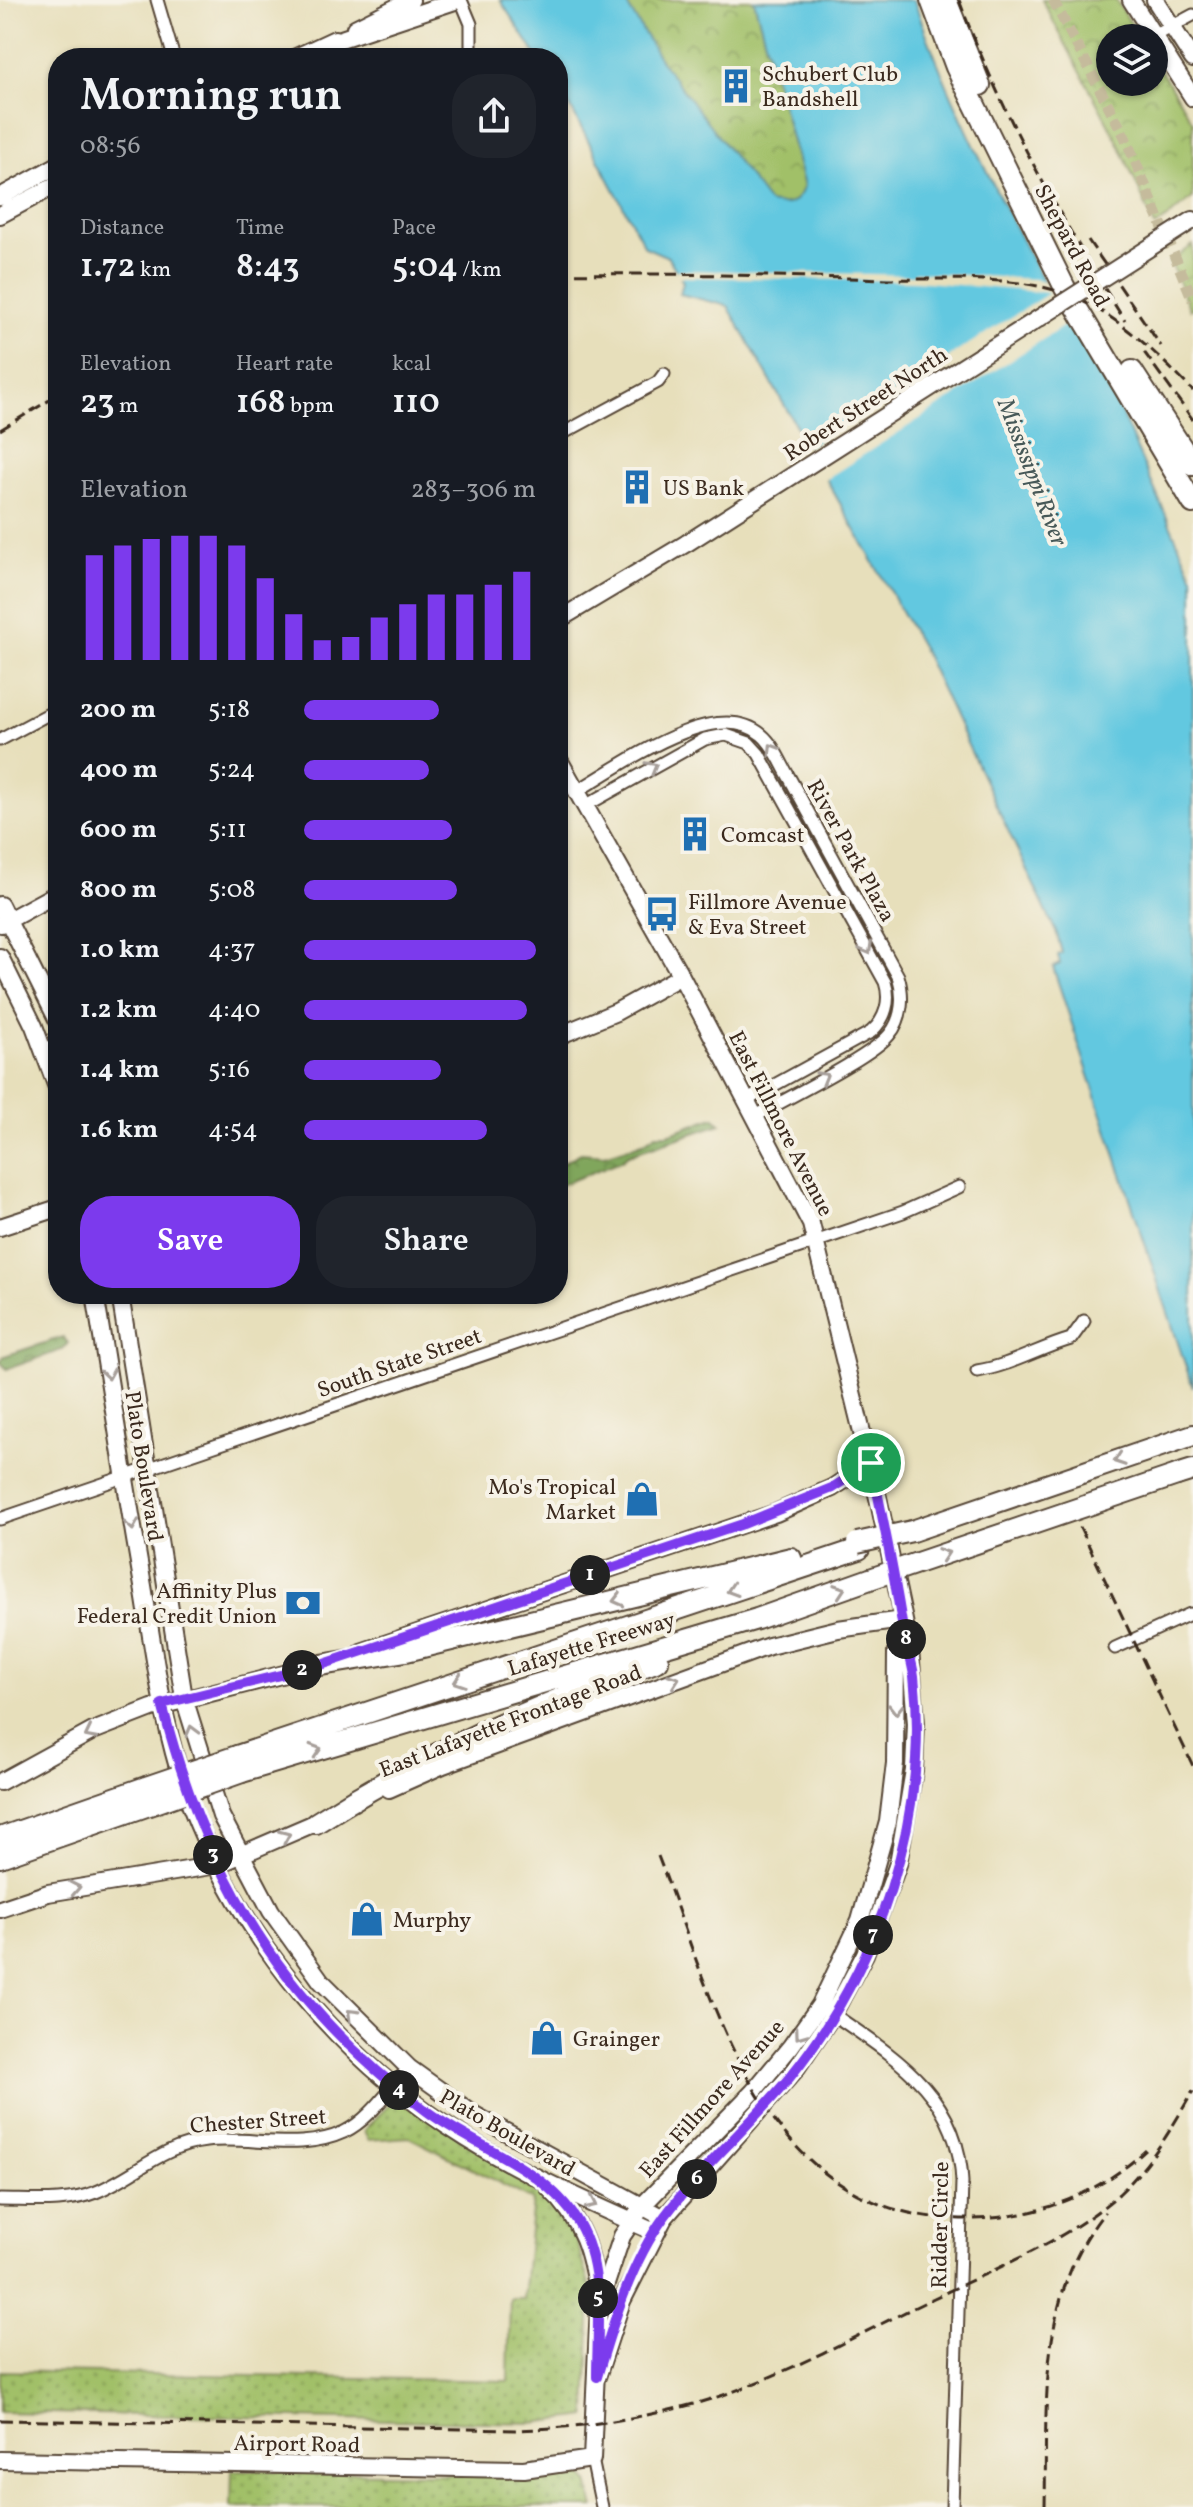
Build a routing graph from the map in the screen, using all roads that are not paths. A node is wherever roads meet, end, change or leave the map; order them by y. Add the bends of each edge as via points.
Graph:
1 (157, 0) edge
2 (411, 0) edge
3 (460, 0) edge
4 (931, 0) edge
5 (946, 0) edge
6 (1131, 0) edge
7 (1155, 0) edge
8 (1193, 15) edge
9 (1146, 24) edge
10 (1173, 26) junction
11 (1168, 29) edge
12 (326, 44) junction
13 (171, 48) edge
14 (317, 48) edge
15 (471, 48) edge
16 (1168, 58) edge
17 (1193, 59) edge
18 (1193, 98) edge
19 (48, 171) edge
20 (48, 189) edge
21 (0, 197) edge
22 (0, 215) edge
23 (1193, 220) edge
24 (664, 374) dead end
25 (568, 431) edge
26 (1190, 459) edge
27 (1193, 503) edge
28 (568, 614) edge
29 (48, 714) edge
30 (0, 740) edge
31 (568, 775) edge
32 (581, 798) junction
33 (48, 897) edge
34 (3, 917) edge
35 (0, 957) edge
36 (681, 976) junction
37 (48, 1002) edge
38 (568, 1032) edge
39 (48, 1063) edge
40 (747, 1100) junction
41 (756, 1116) junction
42 (959, 1187) dead end
43 (48, 1211) edge
44 (0, 1227) edge
45 (816, 1239) junction
46 (97, 1304) edge
47 (122, 1304) edge
48 (1084, 1321) dead end
49 (977, 1371) dead end
50 (1193, 1435) edge
51 (871, 1463) junction
52 (148, 1469) junction
53 (1193, 1470) edge
54 (125, 1477) junction
55 (0, 1519) edge
56 (858, 1546) junction
57 (1190, 1614) dead end
58 (757, 1619) junction
59 (903, 1627) junction
60 (1115, 1648) dead end
61 (321, 1665) junction
62 (184, 1698) junction
63 (162, 1704) junction
64 (239, 1764) junction
65 (0, 1782) edge
66 (144, 1797) junction
67 (0, 1823) edge
68 (316, 1823) junction
69 (0, 1838) edge
70 (239, 1856) junction
71 (0, 1857) edge
72 (217, 1865) junction
73 (0, 1871) edge
74 (0, 1909) edge
75 (827, 2010) junction
76 (409, 2068) junction
77 (393, 2085) junction
78 (536, 2177) junction
79 (0, 2200) edge
80 (644, 2204) junction
81 (630, 2221) junction
82 (659, 2225) junction
83 (599, 2305) junction
84 (597, 2377) junction
85 (592, 2459) junction
86 (0, 2460) edge
87 (602, 2507) edge
88 (952, 2507) edge

1 - 13 street
2 - 12 street
3 - 12 street
3 - 15 street via 471,24
4 - 27 highway, Shepard Road via 956,67 1065,288
5 - 26 highway, Shepard Road via 969,61 1076,282
6 - 9 street
7 - 10 street
8 - 10 street
10 - 11 street
10 - 17 street
12 - 14 street
16 - 18 street
19 - 21 street
20 - 22 street
23 - 28 street, Robert Street North, bridge
24 - 25 street
29 - 30 street
31 - 32 street, East Fillmore Avenue
32 - 36 street, East Fillmore Avenue
32 -> 40 street, River Park Plaza via 714,736 755,747 885,982 888,1000 871,1032
41 -> 32 street, River Park Plaza via 880,1044 895,1026 902,1002 898,976 789,777 765,737 727,721 691,728
33 - 34 street
34 - 37 street
35 - 39 street
36 - 38 street
36 - 40 street, East Fillmore Avenue
40 - 41 street, East Fillmore Avenue
41 - 45 street, East Fillmore Avenue
42 - 45 street, South State Street via 903,1212
43 - 44 street
45 - 51 street, East Fillmore Avenue
45 - 52 street, South State Street
46 -> 54 street, Plato Boulevard
47 - 52 street, Plato Boulevard
48 - 49 street via 1071,1339 999,1368
50 -> 56 highway, bridge
51 - 59 street, East Fillmore Avenue
51 - 61 street via 776,1513
52 - 54 street, South State Street
52 - 62 street, Plato Boulevard
58 -> 53 highway, Lafayette Freeway, bridge
54 - 55 street, South State Street
54 -> 63 street, Plato Boulevard
56 -> 61 highway via 406,1651
56 -> 64 highway, Lafayette Freeway
57 - 60 street
64 -> 58 highway, Lafayette Freeway
58 - 68 highway via 490,1726 390,1775
68 -> 59 street, East Lafayette Frontage Road via 443,1765 769,1646 838,1629
59 - 75 street, East Fillmore Avenue via 896,1652 895,1763 885,1833
61 - 62 street
62 - 63 street
70 -> 62 street, Plato Boulevard via 205,1775
63 -> 65 street via 93,1731
63 - 72 street, Plato Boulevard via 190,1802
64 - 66 highway, Lafayette Freeway, bridge
66 - 67 highway
66 - 69 highway, Lafayette Freeway
66 - 71 highway, Lafayette Freeway
66 - 73 highway
70 -> 68 street, East Lafayette Frontage Road
70 - 72 street, East Lafayette Frontage Road
76 -> 70 street, Plato Boulevard via 321,1981
74 -> 72 street, East Lafayette Frontage Road via 48,1893
72 - 77 street, Plato Boulevard via 297,1990
75 -> 80 street, East Fillmore Avenue
75 - 82 street, East Fillmore Avenue via 787,2081
75 - 88 street, Ridder Circle via 920,2081 943,2109 960,2151
76 - 77 street, Chester Street
76 - 80 street, Plato Boulevard via 473,2114
77 - 78 street, Plato Boulevard via 465,2138
77 - 79 street, Chester Street via 363,2118 331,2137 197,2142 164,2152 108,2187 81,2197
78 -> 81 street, Plato Boulevard
78 - 83 street via 562,2200 584,2233
80 - 81 street, East Fillmore Avenue
80 - 82 street, Plato Boulevard
81 - 82 street, Plato Boulevard
81 - 83 street, East Fillmore Avenue
82 - 84 street, East Fillmore Avenue via 622,2301
83 - 84 street
84 - 85 street
85 - 86 street, Airport Road via 524,2469
85 - 87 street

